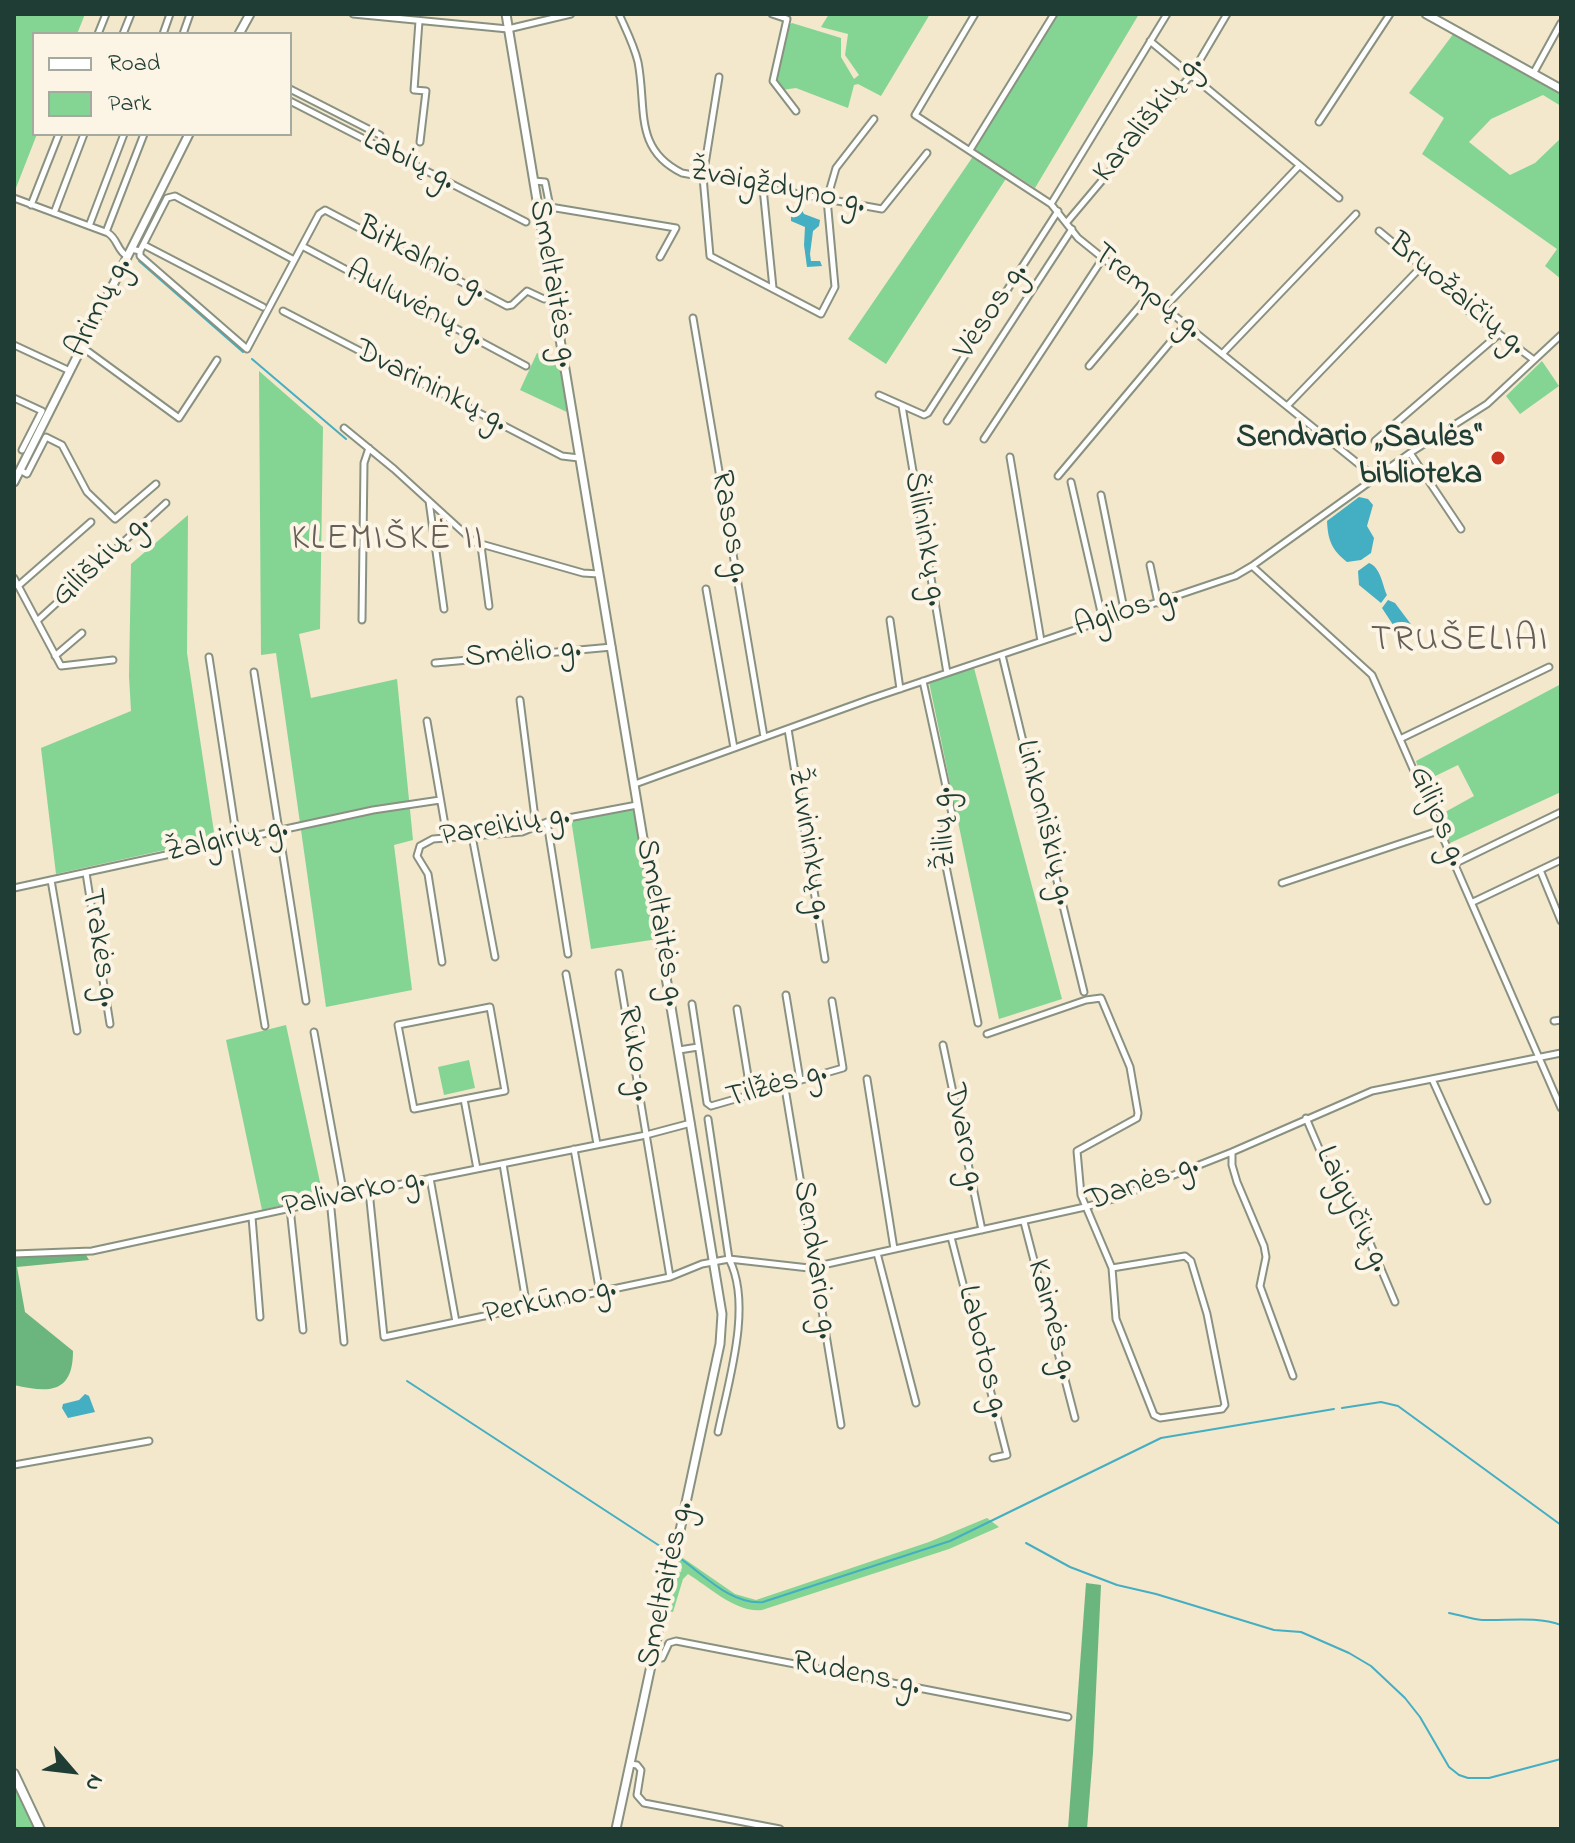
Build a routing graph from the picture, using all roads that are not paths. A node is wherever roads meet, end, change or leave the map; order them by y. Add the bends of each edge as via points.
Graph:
1 (250, 14) edge
2 (353, 14) edge
3 (506, 14) edge
4 (571, 14) edge
5 (619, 14) edge
6 (772, 14) edge
7 (975, 14) edge
8 (1054, 14) edge
9 (1167, 14) edge
10 (1227, 14) edge
11 (1390, 14) edge
12 (1426, 14) edge
13 (419, 21) junction
14 (1561, 23) edge
15 (508, 29) junction
16 (240, 32) edge
17 (1558, 35) edge
18 (1150, 41) junction
19 (1533, 74) junction
20 (1191, 75) junction
21 (719, 77) dead end
22 (1561, 89) edge
23 (292, 90) edge
24 (292, 102) edge
25 (796, 111) dead end
26 (874, 119) dead end
27 (1319, 122) dead end
28 (380, 135) dead end
29 (58, 136) edge
30 (83, 136) edge
31 (123, 136) edge
32 (143, 136) edge
33 (188, 136) edge
34 (420, 142) dead end
35 (970, 150) junction
36 (927, 153) dead end
37 (1299, 166) junction
38 (703, 177) junction
39 (534, 181) junction
40 (763, 188) junction
41 (14, 198) edge
42 (1339, 198) dead end
43 (827, 199) junction
44 (1051, 204) junction
45 (31, 205) junction
46 (1058, 211) junction
47 (54, 213) junction
48 (1356, 214) dead end
49 (526, 222) dead end
50 (1067, 222) junction
51 (89, 226) junction
52 (1072, 229) junction
53 (1379, 231) dead end
54 (106, 232) junction
55 (301, 246) junction
56 (142, 248) junction
57 (129, 253) junction
58 (660, 257) dead end
59 (1103, 258) junction
60 (294, 260) junction
61 (1422, 266) junction
62 (773, 288) junction
63 (1149, 295) junction
64 (553, 299) junction
65 (263, 307) dead end
66 (1164, 308) junction
67 (283, 311) dead end
68 (693, 318) dead end
69 (1185, 325) junction
70 (1499, 334) junction
71 (1561, 335) edge
72 (14, 345) edge
73 (82, 347) junction
74 (1222, 354) junction
75 (217, 360) dead end
76 (1534, 360) junction
77 (526, 366) dead end
78 (1089, 366) dead end
79 (70, 371) junction
80 (879, 395) dead end
81 (14, 398) edge
82 (902, 406) junction
83 (1287, 406) junction
84 (947, 421) dead end
85 (344, 428) dead end
86 (984, 439) dead end
87 (1375, 441) dead end
88 (14, 448) edge
89 (369, 448) junction
90 (25, 452) junction
91 (1410, 453) junction
92 (1010, 457) dead end
93 (580, 458) junction
94 (20, 470) junction
95 (1058, 476) dead end
96 (1376, 478) junction
97 (14, 482) edge
98 (1071, 482) dead end
99 (156, 484) dead end
100 (1101, 495) dead end
101 (429, 500) junction
102 (166, 503) dead end
103 (91, 522) dead end
104 (1461, 529) dead end
105 (481, 546) junction
106 (1150, 565) dead end
107 (1252, 566) junction
108 (599, 574) junction
109 (14, 578) edge
110 (18, 586) junction
111 (706, 589) dead end
112 (1158, 603) junction
113 (489, 606) dead end
114 (444, 609) dead end
115 (1125, 614) junction
116 (362, 620) dead end
117 (890, 620) dead end
118 (37, 621) junction
119 (1103, 621) junction
120 (82, 633) dead end
121 (1041, 641) junction
122 (612, 647) junction
123 (1002, 655) junction
124 (55, 656) junction
125 (209, 657) dead end
126 (113, 660) dead end
127 (435, 663) dead end
128 (1549, 667) dead end
129 (254, 672) dead end
130 (947, 673) junction
131 (923, 681) junction
132 (900, 689) junction
133 (520, 700) dead end
134 (427, 721) dead end
135 (788, 729) junction
136 (764, 737) junction
137 (1402, 738) junction
138 (734, 748) junction
139 (635, 784) junction
140 (440, 800) junction
141 (638, 804) junction
142 (1561, 812) edge
143 (547, 822) junction
144 (536, 826) junction
145 (1441, 830) junction
146 (277, 832) junction
147 (472, 836) junction
148 (447, 837) junction
149 (236, 840) junction
150 (1561, 860) edge
151 (1456, 863) junction
152 (1540, 870) junction
153 (86, 873) junction
154 (51, 880) junction
155 (1282, 883) dead end
156 (14, 888) edge
157 (1473, 902) junction
158 (1561, 921) edge
159 (568, 954) dead end
160 (495, 957) dead end
161 (825, 959) dead end
162 (442, 962) dead end
163 (619, 973) dead end
164 (566, 974) dead end
165 (1084, 992) dead end
166 (786, 995) dead end
167 (306, 1001) dead end
168 (832, 1001) dead end
169 (692, 1004) dead end
170 (737, 1009) dead end
171 (978, 1023) dead end
172 (110, 1024) dead end
173 (265, 1026) dead end
174 (77, 1031) dead end
175 (314, 1032) dead end
176 (987, 1034) dead end
177 (943, 1045) dead end
178 (698, 1047) junction
179 (679, 1050) junction
180 (1561, 1053) edge
181 (1539, 1057) junction
182 (867, 1079) dead end
183 (1432, 1079) junction
184 (800, 1080) junction
185 (786, 1094) dead end
186 (751, 1095) junction
187 (464, 1099) junction
188 (1561, 1108) edge
189 (1306, 1118) junction
190 (708, 1119) dead end
191 (692, 1123) junction
192 (646, 1135) junction
193 (597, 1144) junction
194 (574, 1149) junction
195 (1232, 1152) junction
196 (503, 1164) junction
197 (477, 1169) junction
198 (430, 1178) junction
199 (369, 1191) junction
200 (344, 1196) junction
201 (330, 1199) junction
202 (1487, 1201) dead end
203 (1085, 1207) junction
204 (290, 1208) junction
205 (252, 1217) junction
206 (1024, 1222) junction
207 (982, 1230) junction
208 (951, 1237) junction
209 (894, 1249) junction
210 (877, 1253) junction
211 (14, 1254) edge
212 (729, 1259) junction
213 (715, 1260) junction
214 (814, 1267) junction
215 (1112, 1268) junction
216 (670, 1277) junction
217 (600, 1293) junction
218 (1395, 1302) dead end
219 (527, 1308) junction
220 (260, 1317) dead end
221 (456, 1322) junction
222 (303, 1330) dead end
223 (344, 1342) dead end
224 (1293, 1376) dead end
225 (916, 1403) dead end
226 (1075, 1418) dead end
227 (841, 1425) dead end
228 (718, 1432) dead end
229 (149, 1441) dead end
230 (993, 1458) dead end
231 (14, 1465) edge
232 (653, 1656) junction
233 (1068, 1717) dead end
234 (630, 1764) junction
235 (14, 1774) edge
236 (40, 1829) edge
237 (616, 1829) edge
238 (780, 1829) edge

1 - 16 main road
2 - 13 street
3 - 15 main road, Smeltaitės g.
4 - 15 street
5 - 38 street, Žvaigždyno g. via 637,59 650,146 667,166
6 - 25 street via 787,19 773,81
7 - 35 street, Trempų g. via 915,115
8 - 35 street
9 - 18 street
10 - 20 street, Karališkių g.
11 - 27 street
12 - 19 main road
13 - 15 street
13 - 34 street via 414,90 426,91
14 - 17 street
15 - 39 main road, Smeltaitės g.
17 - 19 street
18 - 20 street
18 - 44 street
19 - 22 main road
20 - 37 street
20 - 50 street, Karališkių g.
21 - 38 street
23 - 28 street
24 - 49 street, Labių g.
26 - 43 street via 836,168
29 - 45 street
30 - 47 street
31 - 51 street
32 - 54 street
33 - 57 main road, Arimų g.
35 - 44 street, Trempų g.
36 - 43 street, Žvaigždyno g. via 882,209
37 - 42 street
37 - 66 street
38 - 40 street, Žvaigždyno g.
38 - 62 street via 710,256
39 - 58 street via 545,182 550,207 676,228
39 - 64 main road, Smeltaitės g.
40 - 43 street, Žvaigždyno g.
40 - 62 street
41 - 45 street
43 - 62 street via 835,287 821,314
44 - 46 street, Trempų g.
45 - 47 street
46 - 50 street, Trempų g.
46 - 82 street, Vėsos g. via 928,413
47 - 51 street
48 - 74 street
50 - 52 street, Trempų g.
51 - 54 street
52 - 59 street, Trempų g.
52 - 84 street
53 - 61 street, Bruožaičių g.
54 - 57 street via 119,250
55 - 60 street
55 - 64 street, Bitkalnio g. via 325,210 507,306 527,291
55 - 77 street, Auluvėnų g.
56 - 57 street
56 - 60 street via 167,198 175,196
56 - 60 street via 140,256 247,349
56 - 65 street
57 - 73 main road, Arimų g.
59 - 63 street, Trempų g.
59 - 86 street
61 - 70 street, Bruožaičių g.
61 - 83 street
63 - 66 street, Trempų g.
63 - 78 street
64 - 93 main road, Smeltaitės g.
66 - 69 street, Trempų g.
67 - 93 street, Dvarininkų g. via 562,456
68 - 136 street, Rasos g.
69 - 74 street, Trempų g.
69 - 95 street
70 - 76 street, Bruožaičių g.
70 - 87 street
71 - 76 street, Agilos g.
72 - 79 street
73 - 75 street via 179,418
73 - 79 main road, Arimų g.
74 - 83 street, Trempų g.
76 - 91 street, Agilos g. via 1487,404
79 - 90 main road, Arimų g.
80 - 82 street
81 - 90 street via 42,411
82 - 130 street, Šilininkų g.
83 - 96 street, Trempų g.
85 - 89 street
88 - 90 street
89 - 101 street
89 - 116 street via 364,463
90 - 94 main road, Arimų g.
91 - 96 street, Agilos g.
91 - 104 street
92 - 121 street
93 - 108 main road, Smeltaitės g.
94 - 97 main road, Arimų g.
94 - 99 street via 27,474 46,437 62,445 87,492 115,519
96 - 107 street, Agilos g.
98 - 119 street
100 - 115 street
101 - 105 street
101 - 114 street
102 - 118 street, Giliškių g.
103 - 110 street
105 - 108 street
105 - 113 street
106 - 112 street
107 - 112 street, Agilos g.
107 - 137 street, Gilijos g. via 1372,675
108 - 122 main road, Smeltaitės g.
109 - 110 street
110 - 118 street
111 - 138 street
112 - 115 street, Agilos g.
115 - 119 street, Agilos g.
117 - 132 street
118 - 124 street
119 - 121 street, Agilos g.
120 - 124 street
121 - 123 street, Agilos g.
122 - 127 street, Smėlio g.
122 - 139 main road, Smeltaitės g.
123 - 130 street, Agilos g.
123 - 165 street, Linkoniškių g.
124 - 126 street via 61,666
125 - 149 street
128 - 137 street
129 - 146 street
130 - 131 street, Agilos g.
131 - 132 street, Agilos g.
131 - 171 street, Žilių g. via 952,814 940,837
132 - 135 street, Agilos g.
133 - 144 street
134 - 140 street
135 - 136 street, Agilos g.
135 - 161 street, Žuvininkų g.
136 - 138 street, Agilos g.
137 - 145 street, Gilijos g.
138 - 139 street, Agilos g.
139 - 141 main road, Smeltaitės g.
140 - 146 street, Žalgirių g.
140 - 148 street
141 - 143 street, Pareikių g.
141 - 179 main road, Smeltaitės g.
142 - 151 street
143 - 144 street, Pareikių g.
143 - 159 street
144 - 147 street, Pareikių g.
145 - 151 street, Gilijos g.
145 - 155 street
146 - 149 street, Žalgirių g.
146 - 167 street
147 - 148 street, Pareikių g.
147 - 160 street
148 - 162 street, Pareikių g. via 426,841 417,856 428,874
149 - 153 street, Žalgirių g.
149 - 173 street
150 - 152 street
151 - 157 street, Gilijos g.
152 - 157 street
152 - 158 street
153 - 154 street, Žalgirių g.
153 - 172 street, Trakės g.
154 - 156 street, Žalgirių g.
154 - 174 street
157 - 181 street, Gilijos g.
163 - 192 street, Rūko g.
164 - 193 street
166 - 184 street
168 - 184 street, Tilžės g. via 843,1068
169 - 178 street
170 - 186 street
175 - 200 street
176 - 203 street via 1101,998 1130,1067 1138,1113 1077,1151
177 - 207 street, Dvaro g.
178 - 179 street
178 - 186 street, Tilžės g. via 707,1103
179 - 191 main road, Smeltaitės g.
180 - 181 street, Danės g.
181 - 183 street, Danės g.
181 - 188 street, Gilijos g.
182 - 209 street
183 - 189 street, Danės g. via 1372,1091
183 - 202 street
184 - 186 street, Tilžės g.
185 - 214 street, Sendvario g.
187 - 187 street via 505,1091 490,1007 398,1025 414,1109
187 - 197 street
189 - 195 street, Danės g.
189 - 218 street, Laigyčių g. via 1333,1181 1353,1203
190 - 212 street
191 - 192 street, Palivarko g.
191 - 213 main road, Smeltaitės g.
192 - 193 street, Palivarko g.
192 - 216 street, Rūko g.
193 - 194 street, Palivarko g.
194 - 196 street, Palivarko g.
194 - 217 street
195 - 203 street, Danės g.
195 - 224 street via 1237,1182 1264,1246 1260,1286
196 - 197 street, Palivarko g.
196 - 219 street
197 - 198 street, Palivarko g.
198 - 199 street, Palivarko g.
198 - 221 street
199 - 200 street, Palivarko g.
199 - 221 street, Perkūno g. via 384,1337
200 - 201 street, Palivarko g.
201 - 204 street, Palivarko g.
201 - 223 street
203 - 206 street, Danės g.
203 - 215 street
204 - 205 street, Palivarko g.
204 - 222 street
205 - 211 street, Palivarko g. via 92,1251
205 - 220 street
206 - 207 street, Danės g.
206 - 226 street, Kaimės g.
207 - 208 street, Danės g.
208 - 209 street, Danės g.
208 - 230 street, Labotos g. via 1007,1455
209 - 210 street, Danės g.
210 - 214 street, Danės g.
210 - 225 street
212 - 213 street, Danės g.
212 - 214 street, Danės g.
212 - 228 street via 741,1323
213 - 216 street, Perkūno g.
213 - 232 main road, Smeltaitės g. via 722,1333
214 - 227 street, Sendvario g.
215 - 215 street via 1185,1256 1191,1261 1218,1366 1222,1409 1154,1415 1116,1319
216 - 217 street, Perkūno g.
217 - 219 street, Perkūno g.
219 - 221 street, Perkūno g.
229 - 231 street
232 - 233 street, Rudens g. via 662,1658 669,1643 676,1641
232 - 234 main road, Smeltaitės g.
234 - 237 main road, Smeltaitės g.
234 - 238 street via 641,1770 637,1795 644,1803
235 - 236 main road

